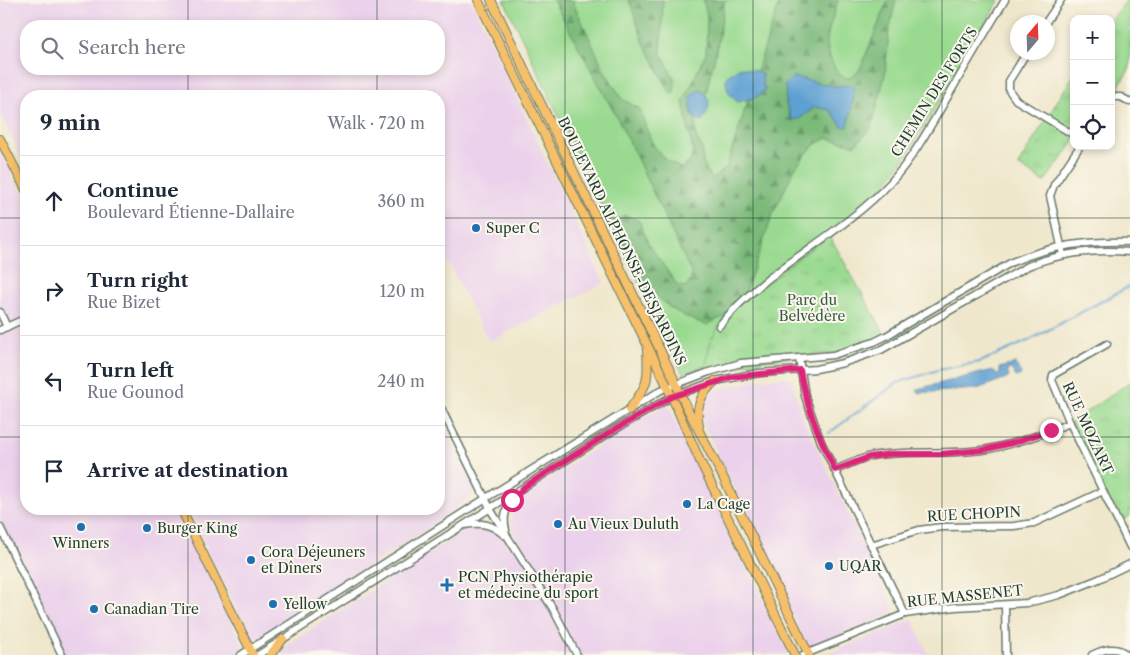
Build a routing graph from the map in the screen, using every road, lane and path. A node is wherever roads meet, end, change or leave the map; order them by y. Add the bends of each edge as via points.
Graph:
1 (478, 0) edge
2 (491, 0) edge
3 (1005, 0) edge
4 (1062, 0) edge
5 (1051, 15) edge
6 (1022, 60) edge
7 (1115, 97) edge
8 (1130, 102) edge
9 (1070, 133) edge
10 (0, 139) edge
11 (1077, 150) edge
12 (20, 178) edge
13 (1130, 242) edge
14 (1061, 246) junction
15 (1130, 252) edge
16 (1063, 255) junction
17 (0, 312) edge
18 (20, 321) edge
19 (719, 326) dead end
20 (7, 327) junction
21 (0, 330) edge
22 (1107, 344) dead end
23 (647, 346) junction
24 (799, 358) junction
25 (800, 370) junction
26 (715, 382) junction
27 (676, 383) junction
28 (667, 387) junction
29 (680, 393) junction
30 (671, 397) junction
31 (629, 410) junction
32 (445, 416) edge
33 (1070, 423) junction
34 (700, 432) junction
35 (835, 470) junction
36 (524, 487) junction
37 (1103, 491) junction
38 (486, 498) junction
39 (490, 508) junction
40 (184, 515) edge
41 (462, 526) junction
42 (1, 531) edge
43 (509, 539) junction
44 (871, 545) junction
45 (1130, 547) edge
46 (1130, 564) edge
47 (1005, 605) junction
48 (905, 614) junction
49 (283, 639) junction
50 (251, 652) edge
51 (807, 654) edge
52 (62, 655) edge
53 (242, 655) edge
54 (258, 655) edge
55 (270, 655) edge
56 (577, 655) edge
57 (795, 655) edge
58 (1006, 655) edge
59 (1092, 655) edge
60 (1127, 655) edge

1 - 23 main road, BOULEVARD ALPHONSE-DESJARDINS
2 - 27 main road, BOULEVARD ALPHONSE-DESJARDINS
3 - 19 street, CHEMIN DES FORTS via 920,144 891,182 854,217 763,282 733,308
4 - 5 street
6 - 9 street via 1009,81 1008,90 1016,100
7 - 8 street
10 - 12 main road
11 - 14 street via 1050,196
13 - 14 street via 1094,241
14 - 16 street
14 - 24 street via 1012,262 878,340 839,354
15 - 16 street
16 - 25 street via 1020,269 881,350 843,363
17 - 20 street
18 - 20 street
20 - 21 street
22 - 33 street, RUE MOZART via 1053,375 1052,380
23 - 28 main road, BOULEVARD ALPHONSE-DESJARDINS
23 - 31 main road via 646,384
24 - 25 street
24 - 27 street via 742,363
25 - 26 street via 759,373
25 - 35 street via 821,442
26 - 29 street
26 - 34 main road via 700,400 697,413
27 - 28 street
27 - 29 main road, BOULEVARD ALPHONSE-DESJARDINS
28 - 30 main road, BOULEVARD ALPHONSE-DESJARDINS
28 - 31 street
29 - 30 street
29 - 34 main road, BOULEVARD ALPHONSE-DESJARDINS
30 - 36 street
30 - 57 main road, BOULEVARD ALPHONSE-DESJARDINS
31 - 38 street
32 - 38 street
33 - 35 street via 983,450 891,454 869,457
33 - 37 street, RUE MOZART
34 - 51 main road, BOULEVARD ALPHONSE-DESJARDINS
35 - 44 street
36 - 39 street
36 - 43 street via 505,511 504,522
37 - 44 street, RUE CHOPIN via 1034,523 919,530
37 - 45 street, RUE MOZART
38 - 39 street
38 - 50 street
39 - 41 street
39 - 43 street
40 - 50 main road
41 - 43 street via 487,524
41 - 49 street
42 - 52 street
43 - 56 street via 553,609
44 - 48 street
46 - 47 street, RUE MASSENET via 1059,595
47 - 48 street, RUE MASSENET
47 - 58 street
48 - 51 street, RUE MASSENET
49 - 54 street
49 - 55 main road
50 - 53 street
59 - 60 street via 1118,649

